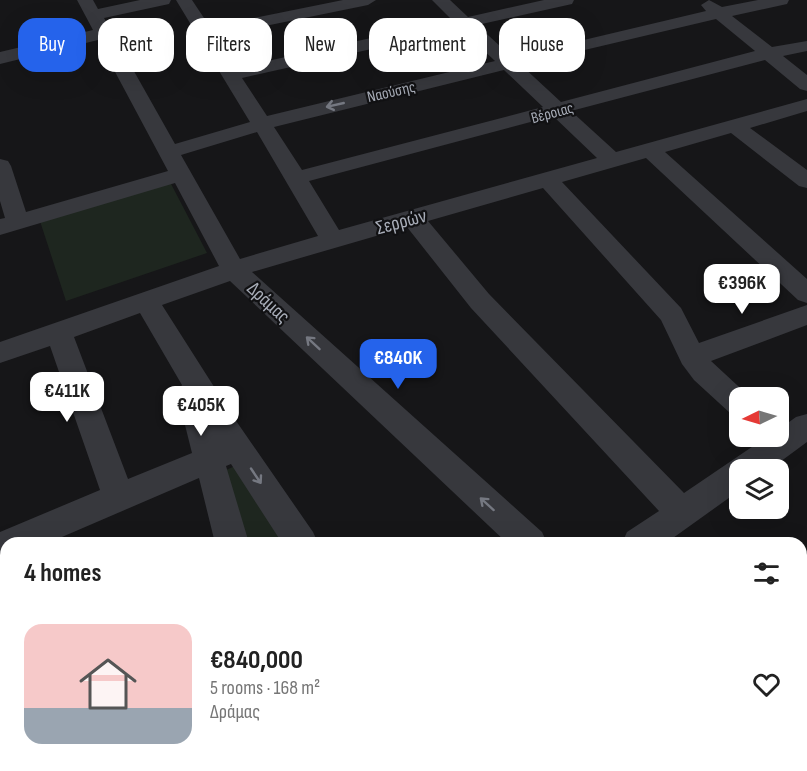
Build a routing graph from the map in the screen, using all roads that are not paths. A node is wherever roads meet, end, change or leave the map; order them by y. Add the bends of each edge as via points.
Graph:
1 (163, 0) edge
2 (184, 0) edge
3 (368, 0) edge
4 (440, 0) edge
5 (566, 0) edge
6 (702, 0) edge
7 (781, 0) edge
8 (306, 6) edge
9 (719, 12) junction
10 (94, 16) edge
11 (195, 18) edge
12 (261, 18) edge
13 (459, 18) edge
14 (486, 18) edge
15 (369, 44) edge
16 (487, 44) edge
17 (585, 44) edge
18 (807, 46) edge
19 (770, 54) junction
20 (499, 56) edge
21 (0, 58) edge
22 (499, 65) edge
23 (228, 72) edge
24 (517, 72) edge
25 (230, 75) junction
26 (807, 85) edge
27 (807, 105) edge
28 (559, 110) junction
29 (262, 123) junction
30 (735, 126) junction
31 (650, 150) junction
32 (169, 152) junction
33 (613, 161) junction
34 (0, 166) edge
35 (181, 174) junction
36 (296, 178) junction
37 (548, 180) junction
38 (807, 181) edge
39 (414, 218) junction
40 (9, 224) edge
41 (332, 239) junction
42 (234, 270) junction
43 (807, 294) edge
44 (147, 302) junction
45 (807, 315) edge
46 (59, 332) junction
47 (0, 353) edge
48 (692, 357) junction
49 (729, 395) edge
50 (807, 426) edge
51 (789, 435) edge
52 (770, 447) edge
53 (222, 454) junction
54 (756, 459) edge
55 (729, 480) edge
56 (118, 498) junction
57 (682, 513) junction
58 (25, 537) edge
59 (231, 537) edge
60 (296, 537) edge
61 (524, 537) edge
62 (648, 537) edge

1 - 10 street
2 - 11 street
3 - 8 street
4 - 13 street
5 - 14 street
6 - 9 street
7 - 9 street, Ναούσης
8 - 12 street
9 - 17 street, Ναούσης
9 - 19 street
10 - 21 street
10 - 32 street, Δράμας
15 - 25 street
16 - 20 street
18 - 19 street, Βέροιας
19 - 26 street
19 - 28 street, Βέροιας
22 -> 29 street, Ναούσης
23 - 25 street
24 - 28 street
25 - 29 street
27 - 30 street, Σερρών
28 - 33 street
28 - 36 street, Βέροιας
29 - 32 street, Ναούσης
29 - 36 street
30 - 31 street, Σερρών
30 - 38 street
31 - 33 street, Σερρών
31 - 43 street
32 - 35 street, Δράμας
33 - 37 street, Σερρών
34 - 40 street
35 - 40 street
35 - 42 street, Δράμας
36 - 41 street
37 - 39 street, Σερρών
37 - 48 street via 672,315
39 - 41 street, Σερρών
39 - 57 street via 480,301
41 - 42 street, Σερρών
42 - 44 street, Σερρών
61 -> 42 street, Δράμας
44 - 46 street, Σερρών
44 - 53 street via 183,365
45 - 48 street
46 - 47 street, Σερρών
46 - 56 street
48 - 49 street
50 - 51 street
52 - 54 street
53 - 56 street
53 - 59 street
53 -> 60 street
55 - 57 street
56 - 58 street
57 - 62 street

